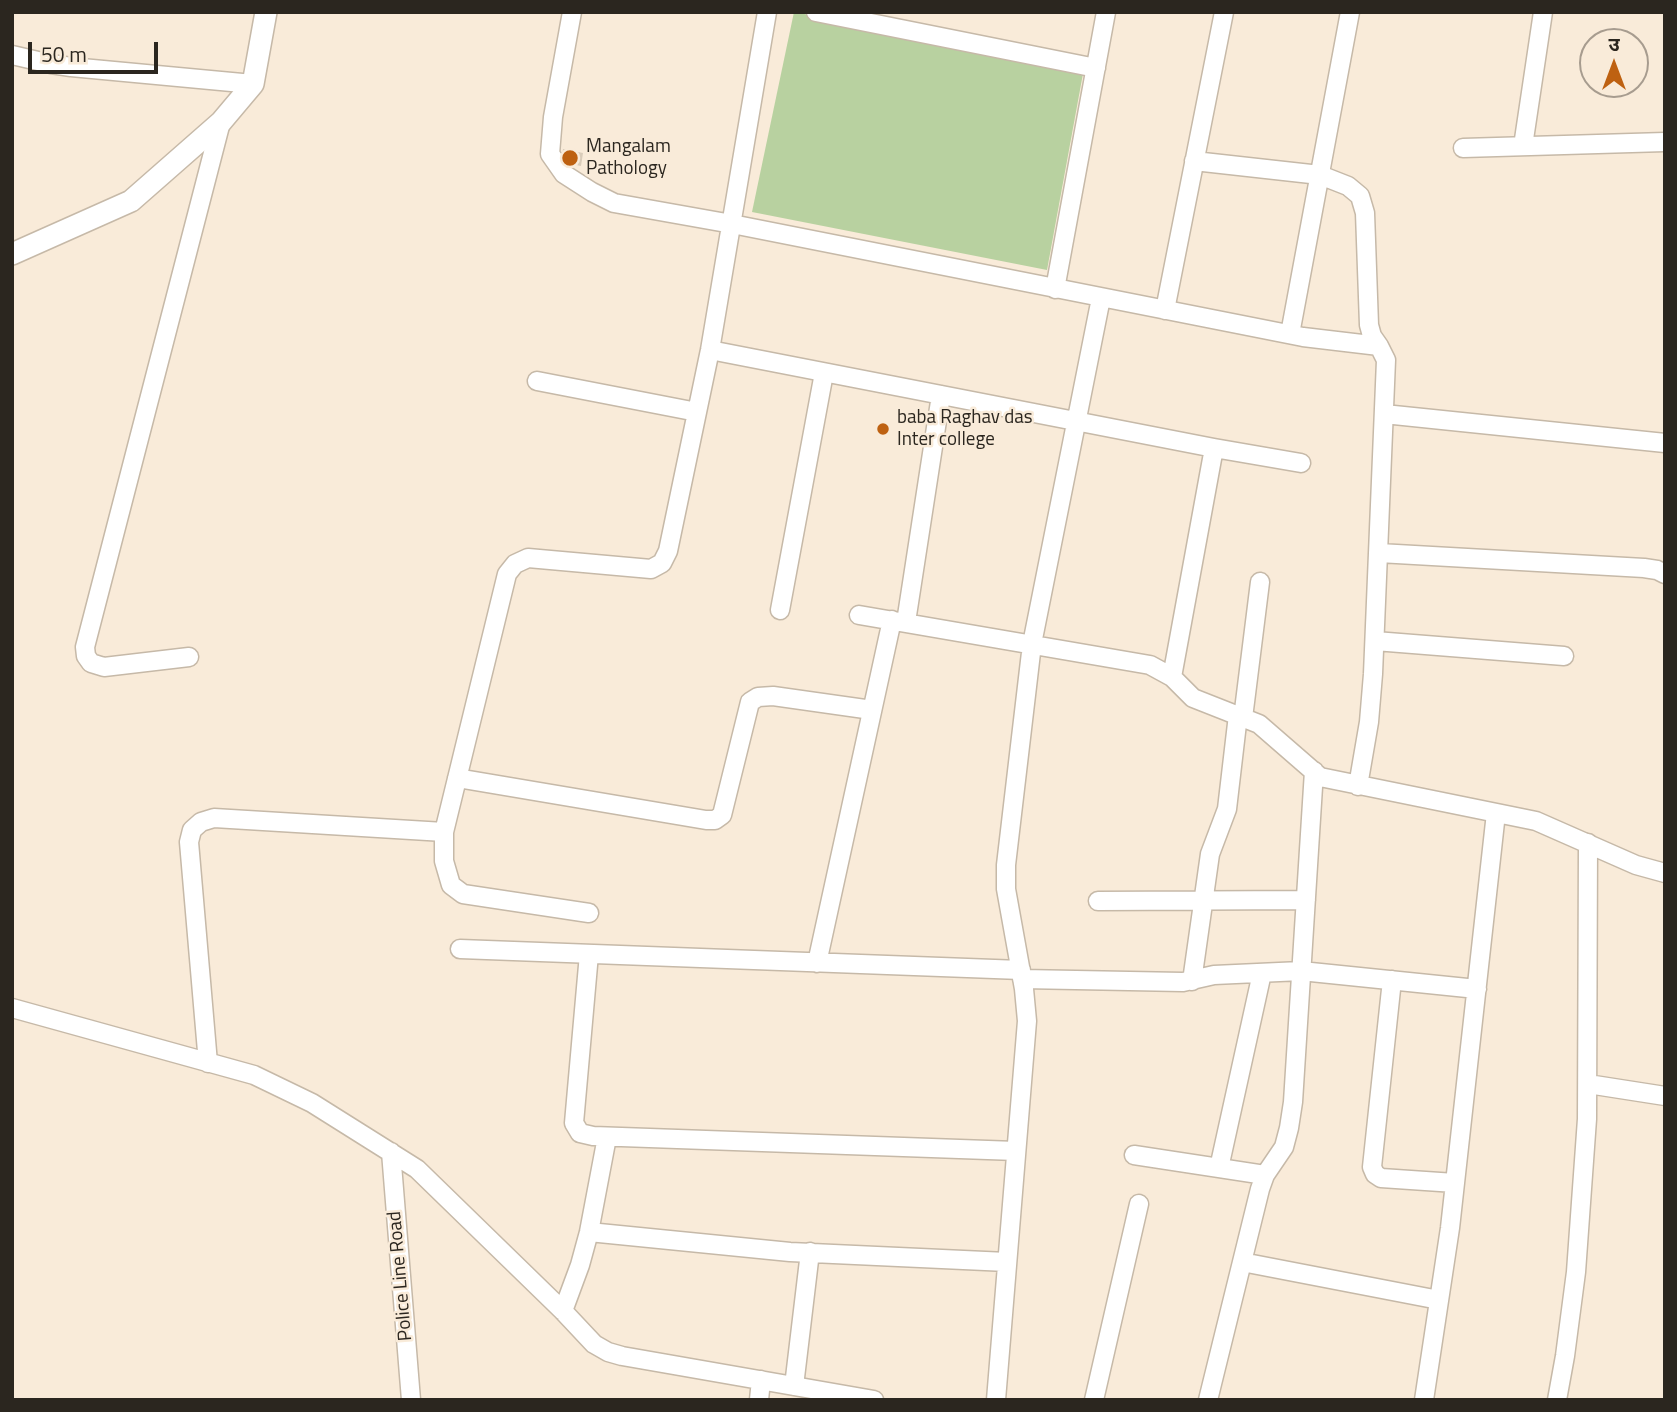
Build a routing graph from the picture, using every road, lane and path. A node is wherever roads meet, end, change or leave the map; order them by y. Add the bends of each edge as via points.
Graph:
1 (266, 12) edge
2 (572, 12) edge
3 (767, 12) edge
4 (816, 12) edge
5 (1106, 12) edge
6 (1224, 12) edge
7 (1350, 12) edge
8 (1543, 12) edge
9 (12, 55) edge
10 (1096, 68) junction
11 (254, 84) junction
12 (221, 122) junction
13 (1665, 142) edge
14 (1523, 146) junction
15 (1463, 148) dead end
16 (1194, 161) junction
17 (1320, 175) junction
18 (732, 224) junction
19 (12, 254) edge
20 (1055, 289) junction
21 (1101, 298) junction
22 (1165, 310) junction
23 (1290, 334) junction
24 (1379, 346) junction
25 (710, 350) junction
26 (824, 373) junction
27 (537, 381) dead end
28 (941, 395) junction
29 (697, 412) junction
30 (1384, 414) junction
31 (1077, 421) junction
32 (1665, 443) edge
33 (1214, 448) junction
34 (1301, 463) dead end
35 (1379, 553) junction
36 (1665, 574) edge
37 (1260, 582) dead end
38 (780, 610) dead end
39 (859, 615) dead end
40 (899, 621) junction
41 (1375, 640) junction
42 (1032, 644) junction
43 (1564, 656) dead end
44 (189, 657) dead end
45 (1172, 677) junction
46 (872, 710) junction
47 (1241, 717) junction
48 (1314, 771) junction
49 (457, 778) junction
50 (1358, 786) junction
51 (1496, 813) junction
52 (444, 832) junction
53 (1588, 843) junction
54 (1665, 873) edge
55 (1203, 900) junction
56 (1306, 900) junction
57 (1098, 901) dead end
58 (589, 913) dead end
59 (460, 949) dead end
60 (589, 954) junction
61 (817, 963) junction
62 (1301, 971) junction
63 (1262, 973) junction
64 (1022, 975) junction
65 (1392, 980) junction
66 (1192, 981) junction
67 (1477, 989) junction
68 (12, 1008) edge
69 (208, 1063) junction
70 (1588, 1084) junction
71 (1665, 1096) edge
72 (607, 1137) junction
73 (1016, 1151) junction
74 (391, 1152) junction
75 (1134, 1155) dead end
76 (1219, 1168) junction
77 (1265, 1175) junction
78 (1455, 1183) junction
79 (1139, 1204) dead end
80 (589, 1233) junction
81 (810, 1252) junction
82 (1007, 1262) junction
83 (1242, 1262) junction
84 (1439, 1300) junction
85 (563, 1311) junction
86 (761, 1380) junction
87 (794, 1386) junction
88 (411, 1400) edge
89 (759, 1400) edge
90 (874, 1400) edge
91 (996, 1400) edge
92 (1094, 1400) edge
93 (1208, 1400) edge
94 (1424, 1400) edge
95 (1557, 1400) edge

1 - 11 main road
2 - 18 street via 550,154 564,174 614,202
3 - 18 street
4 - 10 street
5 - 10 street
6 - 16 street
7 - 17 street
8 - 14 street
9 - 11 street via 61,65
10 - 20 street
11 - 12 main road
12 - 19 main road via 131,201
12 - 44 street via 85,647 91,663 104,667
13 - 14 street
14 - 15 street
16 - 17 street
16 - 22 street
17 - 23 street
17 - 24 street via 1360,196 1365,213 1369,325
18 - 20 street
18 - 25 street
20 - 21 street
21 - 22 street
21 - 31 street
22 - 23 street
23 - 24 street
24 - 30 street via 1386,360
25 - 26 street
25 - 29 street
26 - 28 street
26 - 38 street
27 - 29 street
28 - 31 street
28 - 40 street
29 - 49 street via 662,563 651,569 528,558 514,564 507,574
30 - 32 street
30 - 35 street
31 - 33 street
31 - 42 street
33 - 34 street
33 - 45 street
35 - 36 street via 1644,568
35 - 41 street
37 - 47 street
39 - 40 street
40 - 42 street
40 - 46 street
41 - 43 street
41 - 50 street via 1369,722
42 - 45 street via 1150,664
42 - 64 street via 1006,865
45 - 47 street via 1193,698
46 - 49 street via 773,696 750,702 722,815 715,820
46 - 61 street
47 - 48 street via 1259,724
47 - 55 street via 1227,809 1210,854
48 - 50 street via 1320,777
48 - 56 street
49 - 52 street
50 - 51 street
51 - 53 street via 1536,821
51 - 67 street
52 - 58 street via 444,861 451,885 463,894
52 - 69 street via 214,818 192,830 189,842
53 - 54 street
53 - 70 street
55 - 56 street
55 - 57 street
55 - 66 street
56 - 62 street
59 - 60 street
60 - 61 street
60 - 72 street via 574,1123 580,1133
61 - 64 street
62 - 63 street
62 - 65 street
62 - 77 street via 1289,1128 1284,1147
63 - 66 street
63 - 76 street
64 - 66 street
64 - 73 street via 1027,1021
65 - 67 street
65 - 78 street via 1372,1167 1381,1178
67 - 78 street
68 - 69 street
69 - 74 street via 254,1075 312,1102
70 - 71 street
70 - 95 street via 1576,1272
72 - 73 street
72 - 80 street
73 - 82 street
74 - 85 street via 417,1169
74 - 88 street, Police Line Road
75 - 76 street
76 - 77 street
77 - 83 street
78 - 84 street
79 - 92 street
80 - 81 street
80 - 85 street
81 - 82 street
81 - 87 street
82 - 91 street
83 - 84 street
83 - 93 street
84 - 94 street
85 - 86 street via 594,1344 608,1352
86 - 87 street
86 - 89 street
87 - 90 street

